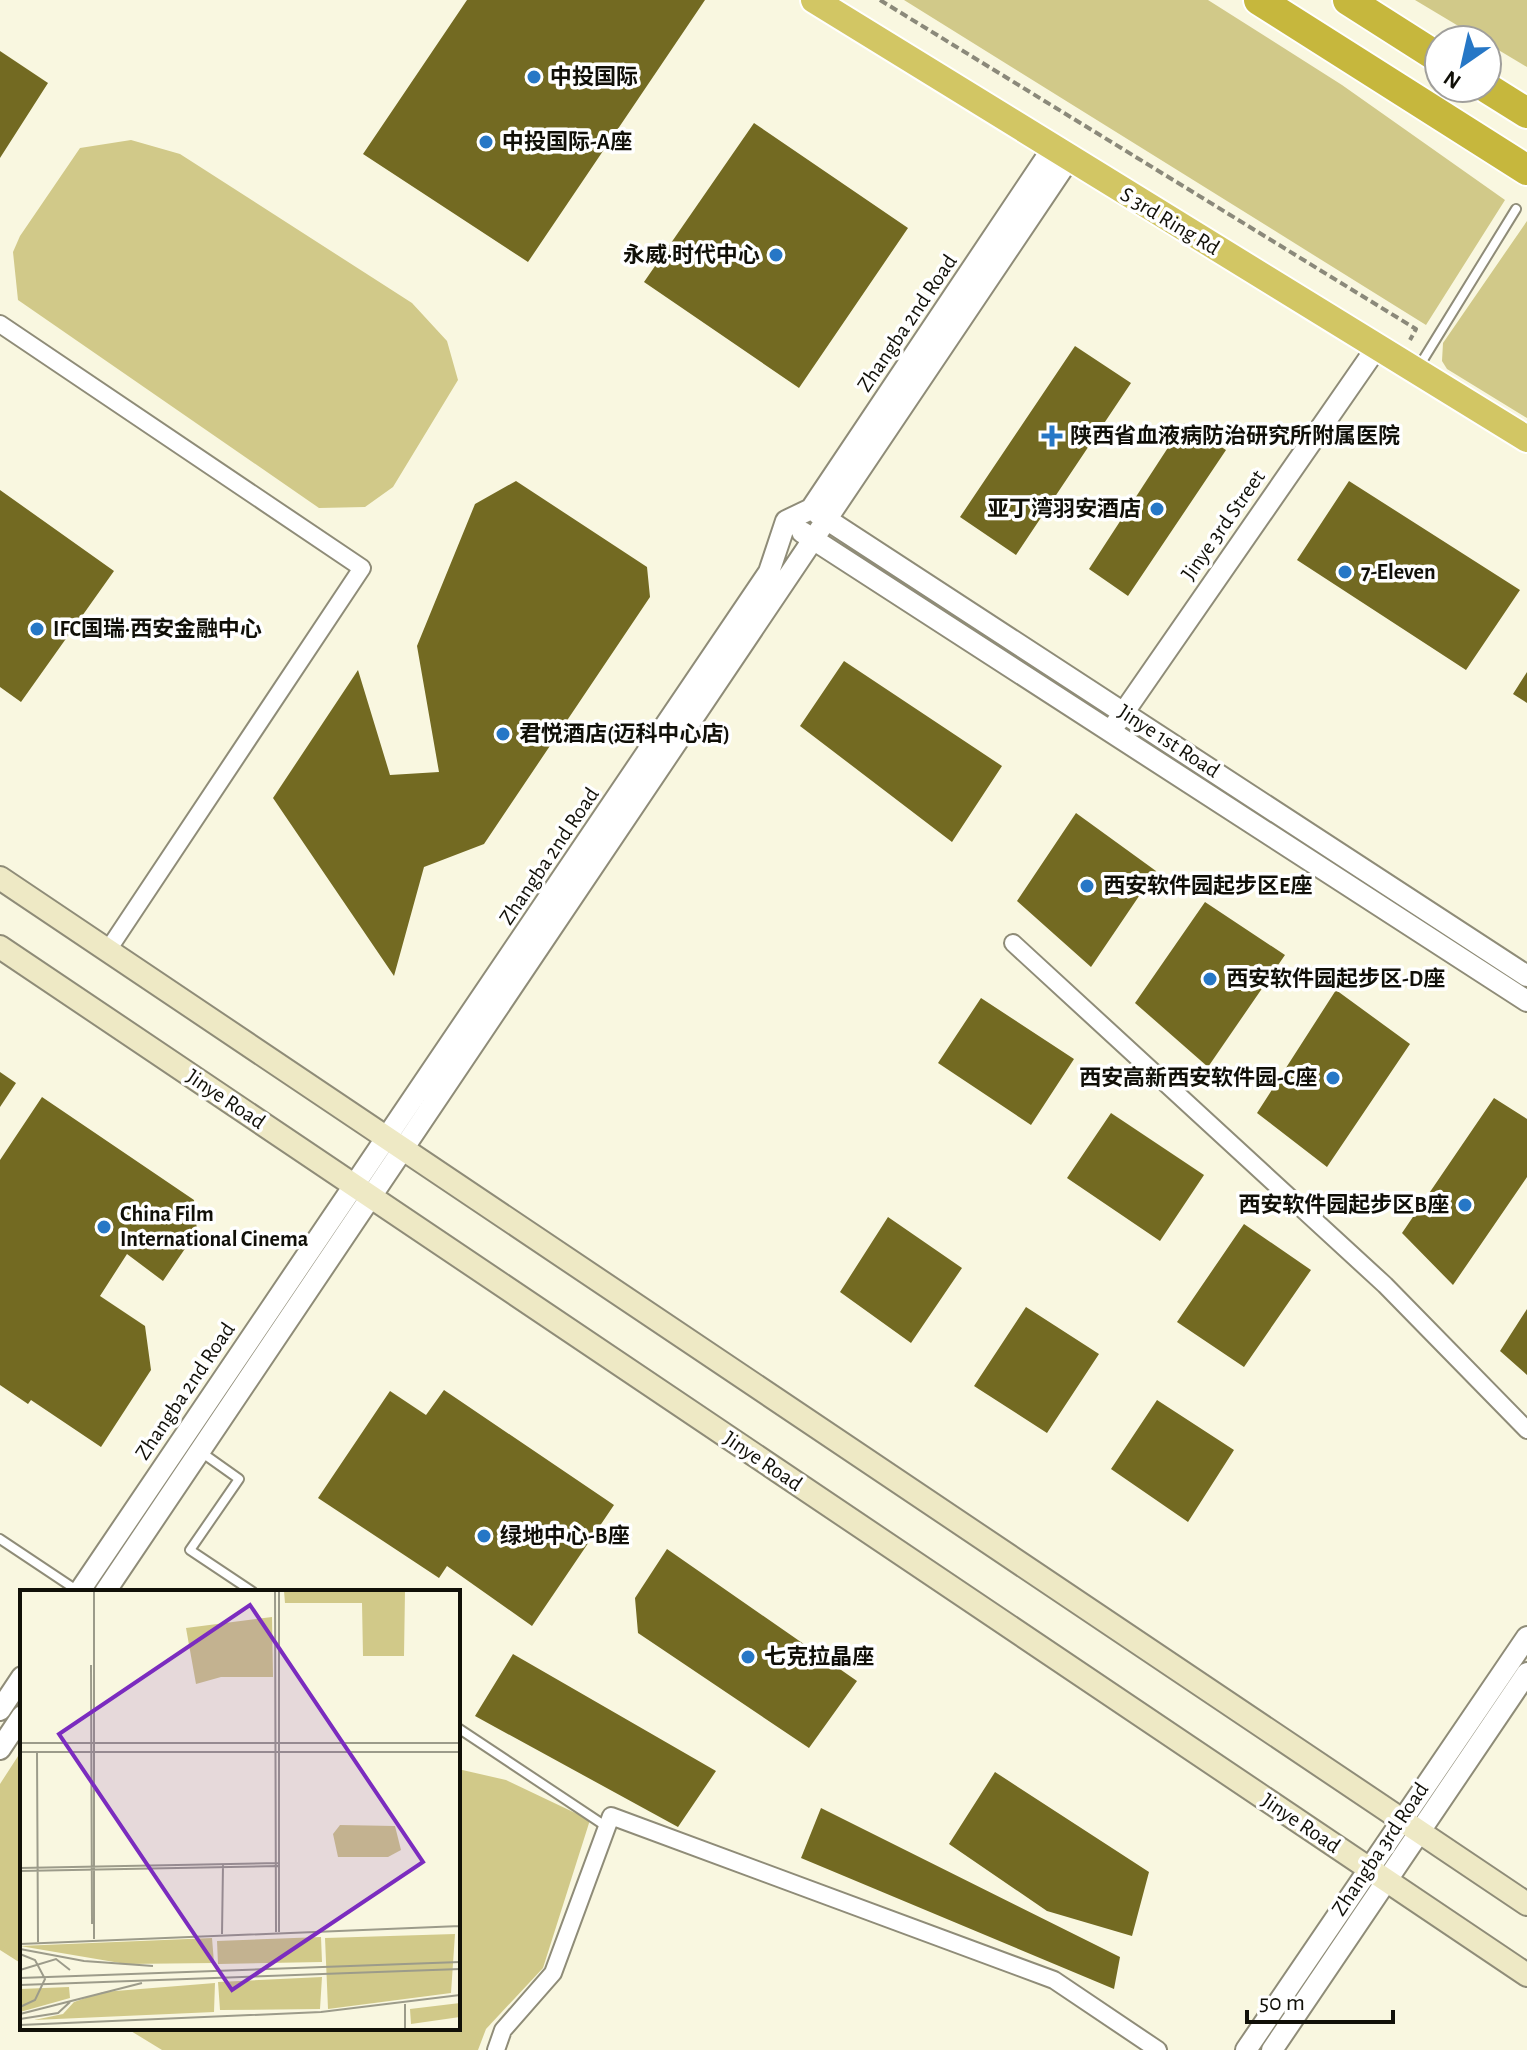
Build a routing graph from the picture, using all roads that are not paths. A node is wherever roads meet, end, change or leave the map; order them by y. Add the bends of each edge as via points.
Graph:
1 (814, 0) edge
2 (1259, 0) edge
3 (1348, 0) edge
4 (1423, 48) edge
5 (1503, 98) edge
6 (1527, 113) edge
7 (1061, 154) junction
8 (1527, 172) edge
9 (1516, 209) dead end
10 (0, 324) edge
11 (1397, 359) junction
12 (1527, 439) edge
13 (820, 514) junction
14 (786, 521) junction
15 (814, 540) junction
16 (1122, 714) junction
17 (1110, 732) junction
18 (0, 878) edge
19 (1013, 943) dead end
20 (0, 947) edge
21 (108, 950) junction
22 (1525, 970) edge
23 (1527, 1001) edge
24 (395, 1144) junction
25 (362, 1191) junction
26 (1527, 1430) edge
27 (200, 1451) junction
28 (0, 1539) edge
29 (76, 1590) edge
30 (80, 1590) edge
31 (106, 1590) edge
32 (250, 1590) edge
33 (1527, 1637) edge
34 (1527, 1673) edge
35 (20, 1680) edge
36 (0, 1710) edge
37 (20, 1719) edge
38 (460, 1729) edge
39 (0, 1749) edge
40 (607, 1827) junction
41 (1411, 1827) junction
42 (1369, 1868) junction
43 (1388, 1881) junction
44 (1527, 1904) edge
45 (1527, 1975) edge
46 (496, 2050) edge
47 (1158, 2050) edge
48 (1246, 2050) edge
49 (1272, 2050) edge

1 - 7 highway, S 3rd Ring Rd
2 - 8 highway
3 - 4 highway
5 - 6 highway
7 - 11 highway, S 3rd Ring Rd
7 - 13 street, Zhangba 2nd Road
9 - 11 lane
10 - 21 street via 362,568
11 - 12 highway, S 3rd Ring Rd
11 - 16 street, Jinye 3rd Street
13 - 14 street
13 - 15 street, Zhangba 2nd Road
13 - 16 street, Jinye 1st Road
14 - 15 street, Jinye 1st Road
14 - 24 street, Zhangba 2nd Road via 769,572
15 - 17 street, Jinye 1st Road
15 - 24 street, Zhangba 2nd Road
16 - 17 street, Jinye 3rd Street
16 - 22 street, Jinye 1st Road
17 - 23 street, Jinye 1st Road
18 - 21 main road
19 - 26 street via 1385,1285
20 - 25 main road, Jinye Road
21 - 24 main road
24 - 25 street, Zhangba 2nd Road
24 - 41 main road
25 - 27 street, Zhangba 2nd Road
25 - 30 street, Zhangba 2nd Road
25 - 42 main road, Jinye Road
27 - 31 street, Zhangba 2nd Road
27 - 32 lane via 239,1479 190,1550
28 - 29 lane
33 - 41 street, Zhangba 3rd Road
34 - 41 street, Zhangba 3rd Road
35 - 36 street
37 - 39 street
38 - 40 lane
40 - 46 street via 553,1973 503,2030
40 - 47 street via 611,1816 1054,1980
41 - 42 street, Zhangba 3rd Road
41 - 43 street, Zhangba 3rd Road
41 - 44 main road
42 - 43 main road, Jinye Road
42 - 48 street, Zhangba 3rd Road
43 - 45 main road, Jinye Road
43 - 49 street, Zhangba 3rd Road

